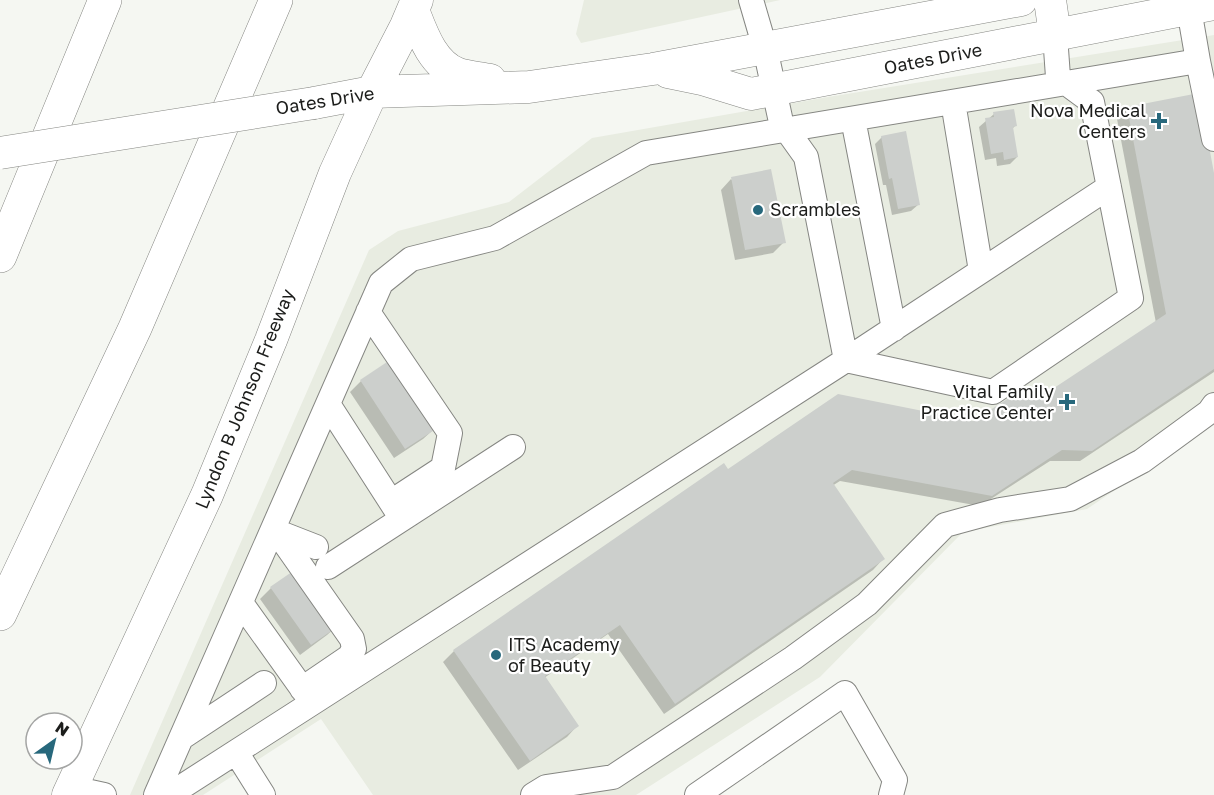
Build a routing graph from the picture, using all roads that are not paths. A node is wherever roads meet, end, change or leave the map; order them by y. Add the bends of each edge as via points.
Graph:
1 (105, 0) edge
2 (276, 0) edge
3 (751, 0) edge
4 (1021, 0) edge
5 (1050, 0) edge
6 (415, 5) edge
7 (1201, 7) edge
8 (1055, 35) junction
9 (765, 48) junction
10 (1198, 61) junction
11 (653, 69) junction
12 (1067, 83) junction
13 (529, 87) junction
14 (772, 90) junction
15 (372, 92) junction
16 (952, 102) junction
17 (854, 119) junction
18 (787, 130) junction
19 (1214, 139) edge
20 (0, 153) edge
21 (1109, 187) junction
22 (0, 256) edge
23 (981, 271) junction
24 (368, 312) junction
25 (894, 329) junction
26 (846, 360) junction
27 (328, 404) junction
28 (1214, 405) edge
29 (513, 447) dead end
30 (397, 511) junction
31 (275, 531) junction
32 (241, 603) junction
33 (0, 614) edge
34 (264, 683) dead end
35 (307, 696) junction
36 (182, 738) junction
37 (236, 752) junction
38 (70, 791) edge
39 (258, 793) edge
40 (104, 795) edge
41 (156, 795) edge
42 (168, 795) edge
43 (533, 795) edge
44 (696, 795) edge
45 (891, 795) edge

1 - 22 highway
2 - 33 highway via 135,328
3 - 9 lane
4 - 9 main road, Oates Drive
5 - 8 main road
6 - 13 main road via 426,41 436,57 457,73
6 - 15 main road, Lyndon B Johnson Freeway
7 - 8 main road, Oates Drive
7 - 10 lane
8 - 12 lane via 1058,76
8 - 14 main road, Oates Drive
9 - 11 main road, Oates Drive
9 - 14 lane
10 - 12 lane
10 - 19 lane
11 - 13 main road, Oates Drive
11 - 14 main road, Oates Drive via 751,94
12 - 16 lane
12 - 21 lane via 1092,102
13 - 15 main road, Oates Drive
14 - 18 lane
15 - 20 main road, Oates Drive, bridge
15 - 38 main road, Lyndon B Johnson Freeway via 335,173 207,495
16 - 17 lane
16 - 23 lane
17 - 18 lane
17 - 25 lane
18 - 24 lane via 646,153 495,238 411,259 381,283
18 - 26 lane via 806,157
21 - 23 lane
21 - 26 lane via 1131,298 993,392
23 - 25 lane
24 - 27 lane
24 - 30 lane via 450,433 443,468
25 - 26 lane
26 - 35 lane
27 - 30 lane
27 - 31 lane
28 - 43 lane via 1142,461 1070,499 1000,510 945,525 867,604 613,777 546,787
29 - 30 lane
30 - 31 lane via 322,557
31 - 32 lane
31 - 35 lane via 352,639 354,649
32 - 35 lane
32 - 36 lane
34 - 36 lane
35 - 37 lane
36 - 41 lane
37 - 39 lane
37 - 42 lane
38 - 40 lane
44 - 45 lane via 845,693 895,780

